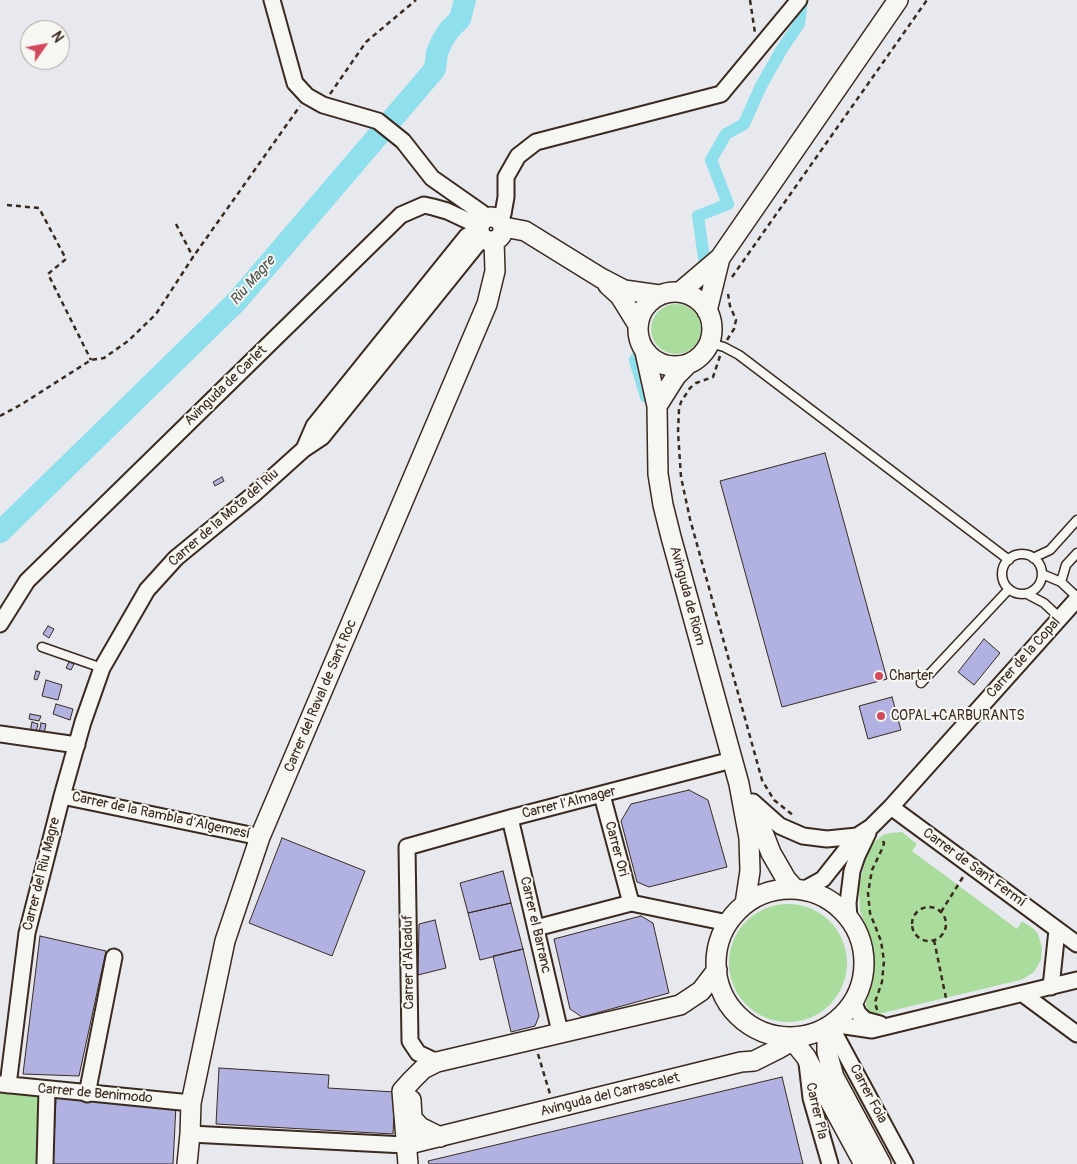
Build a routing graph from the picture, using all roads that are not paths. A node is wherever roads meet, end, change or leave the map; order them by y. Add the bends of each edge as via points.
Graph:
1 (272, 0) edge
2 (898, 0) edge
3 (798, 1) edge
4 (489, 228) junction
5 (720, 258) junction
6 (601, 278) junction
7 (680, 292) junction
8 (659, 295) junction
9 (708, 311) junction
10 (638, 325) junction
11 (717, 345) junction
12 (646, 352) junction
13 (688, 364) junction
14 (657, 406) junction
15 (1077, 520) edge
16 (1077, 553) edge
17 (1033, 558) junction
18 (1009, 560) junction
19 (1042, 574) junction
20 (1061, 582) junction
21 (1009, 589) junction
22 (1027, 594) junction
23 (1077, 598) edge
24 (1060, 618) junction
25 (0, 624) edge
26 (42, 647) dead end
27 (102, 668) junction
28 (921, 683) dead end
29 (0, 734) edge
30 (77, 745) junction
31 (732, 760) junction
32 (739, 784) junction
33 (602, 795) junction
34 (62, 796) junction
35 (750, 800) junction
36 (891, 807) junction
37 (510, 818) junction
38 (871, 827) junction
39 (857, 836) junction
40 (260, 837) junction
41 (407, 848) joint
42 (799, 890) junction
43 (631, 903) junction
44 (745, 904) junction
45 (849, 919) junction
46 (728, 923) junction
47 (536, 928) junction
48 (1057, 930) junction
49 (1077, 944) edge
50 (114, 957) dead end
51 (716, 970) junction
52 (1077, 980) edge
53 (1051, 987) junction
54 (1023, 994) junction
55 (853, 1001) junction
56 (885, 1020) junction
57 (830, 1025) junction
58 (560, 1032) junction
59 (1077, 1034) edge
60 (786, 1041) junction
61 (478, 1052) junction
62 (806, 1057) junction
63 (437, 1062) junction
64 (4, 1085) edge
65 (47, 1090) junction
66 (87, 1094) junction
67 (191, 1103) junction
68 (190, 1134) junction
69 (440, 1137) junction
70 (405, 1145) junction
71 (45, 1164) edge
72 (186, 1164) edge
73 (408, 1164) edge
74 (830, 1164) edge
75 (864, 1164) edge
76 (881, 1164) edge
77 (905, 1164) edge

1 - 4 street via 295,83 307,96 378,121 398,136 432,178 482,213
2 - 5 street
3 - 4 street via 721,94 536,142 518,156 506,177 503,214
4 - 6 street via 525,231
4 - 25 street, Avinguda de Carlet via 433,206 424,205 401,215 27,581
4 - 27 street, Carrer de la Mota del Riu via 467,236 314,426 304,449 176,558 147,590
4 - 40 street, Carrer del Raval de Sant Roc via 496,272 488,304
5 - 7 street
5 - 9 street
6 - 8 street via 624,290
6 - 10 street via 620,296
7 - 8 street
7 - 9 street via 691,295
8 - 10 street via 641,312
9 - 11 street
10 - 12 street via 638,334
11 - 13 street
11 - 18 lane via 738,355
12 - 13 street via 665,366
12 - 14 street, Avinguda de Riom
13 - 14 street via 676,376
14 - 31 street, Avinguda de Riom via 658,474 670,537
15 - 17 lane via 1050,550
16 - 20 lane via 1066,565
17 - 18 lane via 1021,555
17 - 19 lane
18 - 21 lane via 1003,578
19 - 20 lane
19 - 22 lane via 1038,586
20 - 23 lane
21 - 22 lane
21 - 28 lane
22 - 24 lane via 1044,603
23 - 24 street, Carrer de la Copal
24 - 36 street, Carrer de la Copal
26 - 27 lane
27 - 30 street, Carrer del Riu Magre
29 - 30 street
30 - 34 street, Carrer del Riu Magre
31 - 32 street, Avinguda de Riom
31 - 33 street, Carrer l'Almager
32 - 35 street, Avinguda de Riom
32 - 44 street, Avinguda de Riom via 750,855
33 - 37 street, Carrer l'Almager
33 - 43 street, Carrer Ori
34 - 40 street, Carrer de la Rambla d'Algemesí
34 - 64 street, Carrer del Riu Magre via 27,933
35 - 39 street, Carrer de la Copal via 780,826 803,836 827,839
35 - 42 street, Avinguda de Riom via 771,853 786,879
36 - 38 street, Carrer de la Copal
36 - 48 street, Carrer de Sant Fermí
37 - 41 street, Carrer l'Almager
37 - 47 street, Carrer el Barranc
38 - 39 street, Carrer de la Copal
38 - 45 street, Carrer de la Copal via 852,871
39 - 42 street, Carrer de la Copal via 822,879
40 - 67 street, Carrer del Raval de Sant Roc via 225,940
41 - 63 street, Carrer d'Alcaduf via 410,1041 418,1053
42 - 44 street via 769,892
42 - 45 street via 829,900
43 - 46 street
43 - 47 street
44 - 46 street
45 - 55 street via 861,945 863,960 860,988
46 - 51 street via 718,946
47 - 58 street, Carrer el Barranc
48 - 49 street, Carrer de Sant Fermí
48 - 53 street
50 - 66 street
51 - 58 street via 701,991 680,1004
51 - 60 street via 724,995 740,1017
52 - 53 street
53 - 54 street
54 - 56 street via 948,1005
54 - 59 street
55 - 56 street via 865,1020
55 - 57 street
56 - 57 street via 872,1030
57 - 60 street
57 - 76 street via 827,1052 834,1077
57 - 77 street, Carrer Foia
58 - 61 street
60 - 62 street
60 - 69 street, Avinguda del Carrascalet via 754,1061
61 - 63 street
61 - 69 street via 468,1066 432,1074 411,1097 412,1118 420,1127
62 - 74 street, Carrer Pla via 811,1098
62 - 75 street
63 - 70 street via 424,1069 402,1092
64 - 65 street, Carrer de Benimodo
65 - 66 street, Carrer de Benimodo
65 - 71 street
66 - 67 street, Carrer de Benimodo
67 - 68 street, Carrer del Raval de Sant Roc
68 - 70 street, Avinguda del Carrascalet
68 - 72 street, Carrer del Raval de Sant Roc
69 - 70 street, Avinguda del Carrascalet
70 - 73 street

